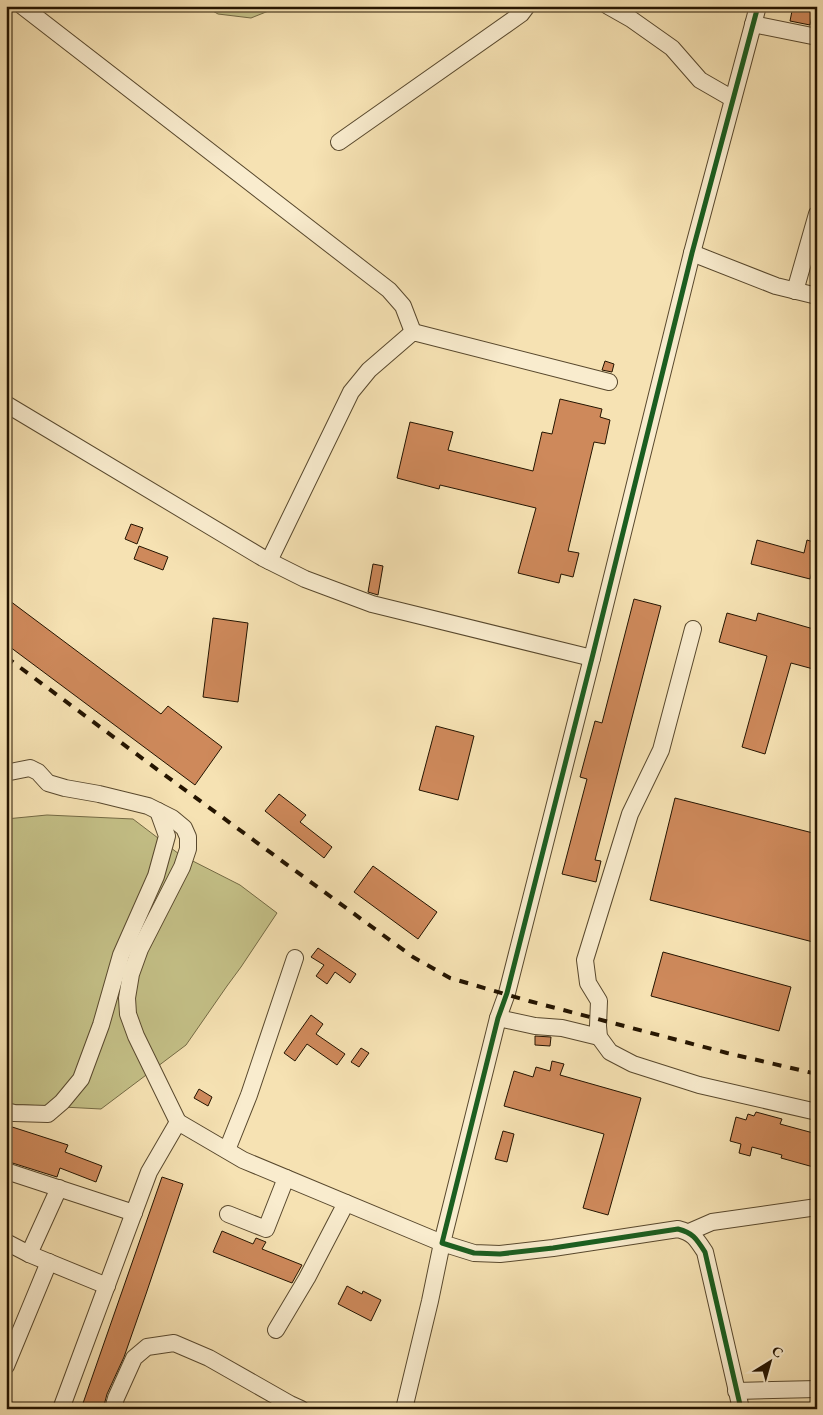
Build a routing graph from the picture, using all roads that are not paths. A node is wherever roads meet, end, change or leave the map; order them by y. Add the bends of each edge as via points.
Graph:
1 (22, 6) edge
2 (527, 6) edge
3 (608, 6) edge
4 (758, 6) edge
5 (753, 24) junction
6 (817, 37) edge
7 (733, 99) junction
8 (339, 142) dead end
9 (817, 214) edge
10 (692, 253) junction
11 (795, 291) junction
12 (817, 296) edge
13 (413, 332) junction
14 (609, 382) dead end
15 (6, 404) edge
16 (269, 561) junction
17 (693, 629) dead end
18 (592, 658) junction
19 (10, 772) dead end
20 (158, 811) junction
21 (295, 958) dead end
22 (498, 1018) junction
23 (599, 1036) junction
24 (6, 1110) edge
25 (817, 1112) edge
26 (178, 1122) junction
27 (227, 1150) junction
28 (6, 1171) edge
29 (286, 1178) junction
30 (59, 1188) junction
31 (346, 1203) junction
32 (817, 1207) edge
33 (134, 1213) junction
34 (228, 1214) dead end
35 (690, 1232) junction
36 (6, 1242) edge
37 (442, 1244) junction
38 (29, 1254) junction
39 (50, 1262) junction
40 (107, 1286) junction
41 (276, 1330) dead end
42 (6, 1366) edge
43 (817, 1389) edge
44 (736, 1391) junction
45 (61, 1409) edge
46 (113, 1409) edge
47 (301, 1409) edge
48 (404, 1409) edge
49 (741, 1409) edge

1 - 13 street via 389,290 403,306
2 - 8 street via 522,14
3 - 7 street via 672,48 700,80
4 - 5 street
5 - 6 street
5 - 7 street
7 - 10 street
9 - 11 street
10 - 11 street
10 - 18 street
11 - 12 street
13 - 14 street
13 - 16 street via 369,370 351,392
15 - 16 street
16 - 18 street via 305,579 372,604
17 - 23 street via 661,750 630,814 585,960 588,983 600,1001
18 - 22 street
19 - 20 street via 30,768 48,783
20 - 24 street via 167,836 156,876 120,955 102,1025 82,1079 48,1114
20 - 26 street via 184,828 188,849 140,949 131,974 128,1014
21 - 27 street
22 - 23 street
22 - 37 street
23 - 25 street via 610,1052 633,1064 699,1085
26 - 27 street
26 - 33 street via 149,1172
27 - 29 street
28 - 30 street
29 - 31 street
29 - 34 street via 266,1229
30 - 33 street
30 - 38 street
31 - 37 street
31 - 41 street
32 - 35 street via 712,1222
33 - 40 street
35 - 37 street via 678,1229 500,1254 474,1253
35 - 44 street via 705,1252
36 - 38 street
37 - 48 street
38 - 39 street
39 - 40 street
39 - 42 street
40 - 45 street
43 - 44 street
44 - 49 street
46 - 47 street via 134,1358 147,1347 174,1343 209,1358

